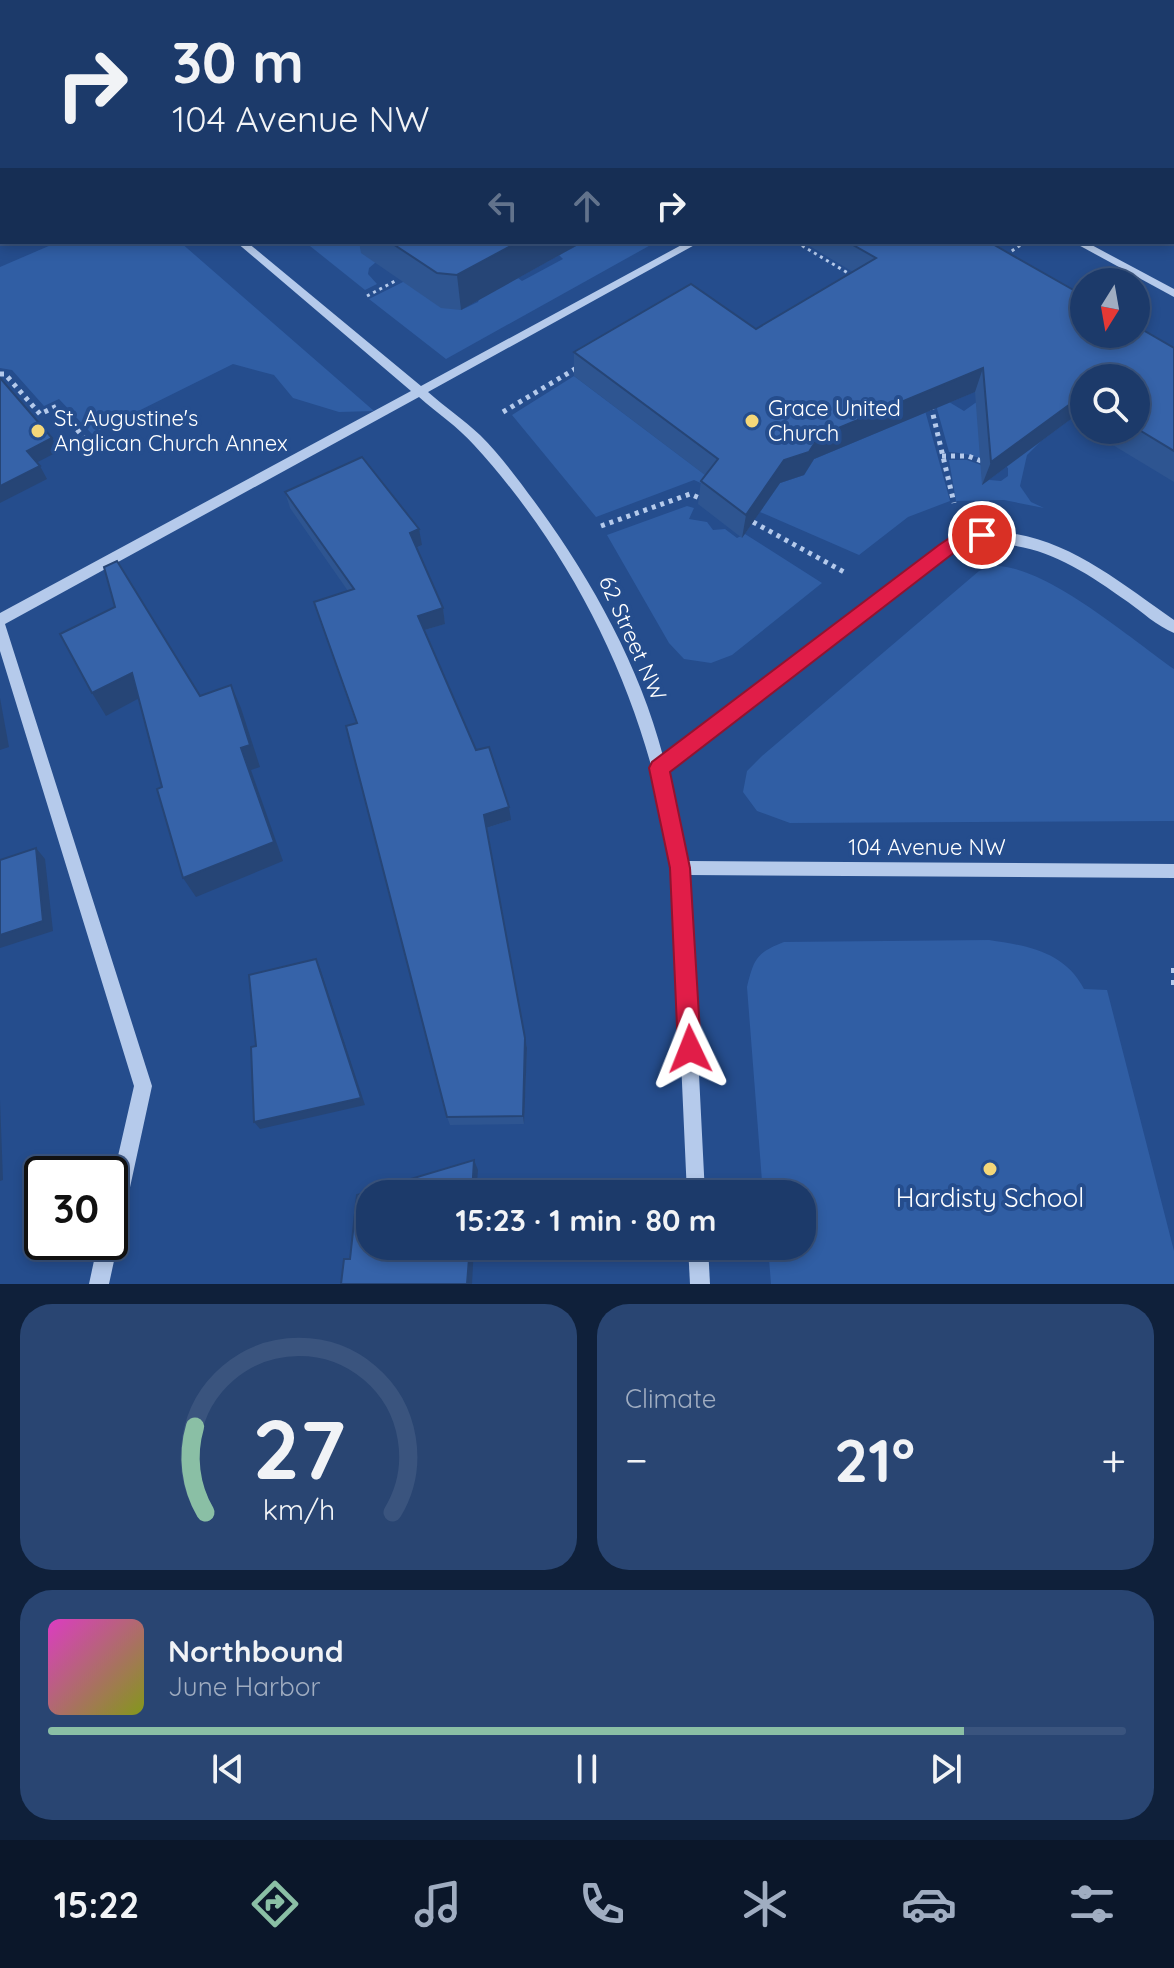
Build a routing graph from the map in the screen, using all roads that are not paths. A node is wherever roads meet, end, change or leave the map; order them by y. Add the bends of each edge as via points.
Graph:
1 (243, 244) edge
2 (691, 244) edge
3 (1082, 244) edge
4 (1174, 294) edge
5 (421, 392) junction
6 (0, 620) edge
7 (1174, 627) edge
8 (0, 628) edge
9 (659, 768) junction
10 (680, 868) junction
11 (1174, 871) edge
12 (127, 1156) edge
13 (695, 1180) edge
14 (104, 1260) edge
15 (699, 1260) edge
16 (99, 1284) edge
17 (700, 1284) edge

1 - 5 street, 62 Street NW
2 - 5 street
3 - 4 street
5 - 6 street
5 - 9 street, 62 Street NW via 476,439 549,527 632,686
7 - 9 street via 1038,542 982,535 960,540
8 - 12 street via 143,1086
9 - 10 street, 62 Street NW
10 - 11 street, 104 Avenue NW
10 - 13 street, 62 Street NW
14 - 16 street
15 - 17 street

